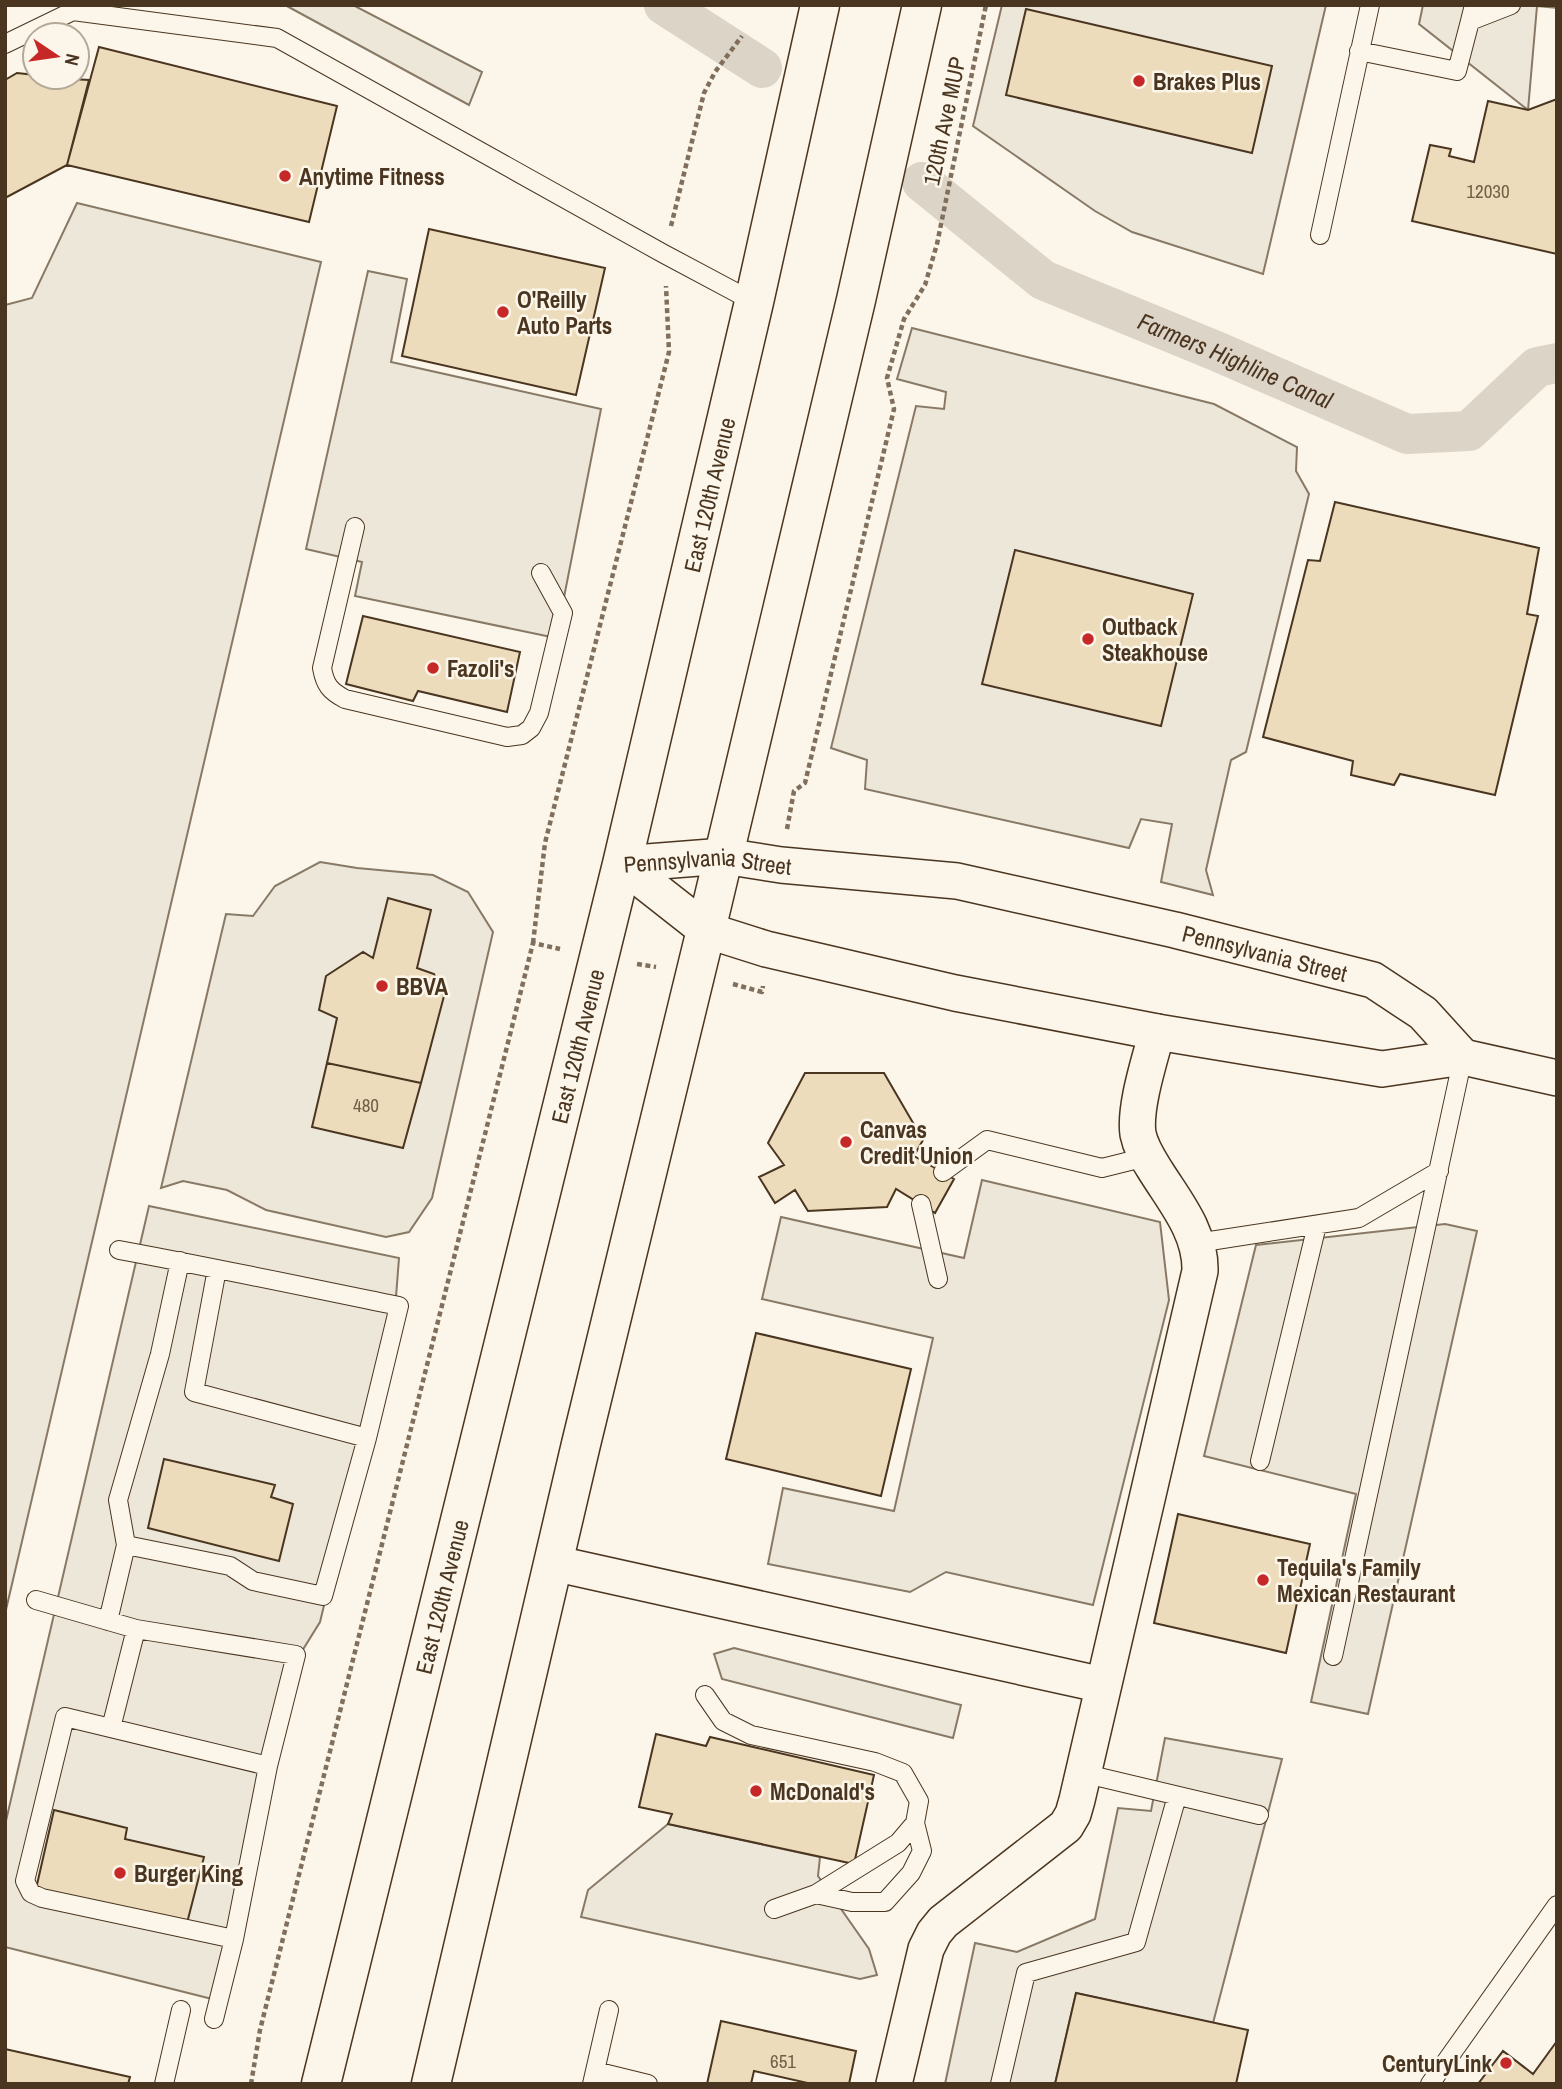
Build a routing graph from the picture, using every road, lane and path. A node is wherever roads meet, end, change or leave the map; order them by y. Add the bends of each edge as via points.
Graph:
1 (820, 5) edge
2 (922, 5) edge
3 (986, 5) edge
4 (1370, 5) edge
5 (1511, 5) edge
6 (1472, 13) edge
7 (742, 36) dead end
8 (5, 44) edge
9 (1359, 51) junction
10 (1320, 235) dead end
11 (937, 244) dead end
12 (664, 254) junction
13 (754, 302) junction
14 (355, 527) dead end
15 (541, 573) dead end
16 (724, 856) junction
17 (622, 864) junction
18 (706, 930) junction
19 (533, 943) dead end
20 (1157, 1032) junction
21 (1463, 1057) junction
22 (1557, 1078) edge
23 (1146, 1157) junction
24 (1439, 1171) junction
25 (943, 1172) dead end
26 (921, 1204) dead end
27 (1317, 1225) junction
28 (1197, 1243) junction
29 (119, 1250) dead end
30 (180, 1261) junction
31 (218, 1269) junction
32 (938, 1279) dead end
33 (367, 1438) junction
34 (1260, 1461) dead end
35 (127, 1545) junction
36 (553, 1563) junction
37 (36, 1600) dead end
38 (108, 1621) junction
39 (136, 1629) junction
40 (1333, 1656) dead end
41 (1103, 1685) junction
42 (705, 1695) dead end
43 (111, 1728) junction
44 (268, 1766) junction
45 (1083, 1773) junction
46 (1177, 1796) junction
47 (1259, 1815) dead end
48 (915, 1823) junction
49 (816, 1894) junction
50 (1557, 1905) edge
51 (774, 1909) dead end
52 (234, 1939) junction
53 (181, 2010) dead end
54 (609, 2010) dead end
55 (214, 2018) dead end
56 (593, 2077) edge
57 (164, 2084) edge
58 (321, 2084) edge
59 (431, 2084) edge
60 (648, 2084) edge
61 (894, 2084) edge
62 (1000, 2084) edge
63 (1430, 2084) edge

1 - 13 main road, East 120th Avenue
2 - 16 main road
3 - 11 path, 120th Ave MUP
4 - 9 lane
5 - 6 lane
6 - 9 lane via 1457,71
7 - 12 path via 704,93
8 - 12 lane via 73,11 277,38
9 - 10 lane
12 - 13 lane
12 - 19 path via 669,352 545,843
13 - 17 main road, East 120th Avenue
14 - 15 lane via 322,668 331,692 345,699 507,737 522,735 539,713 564,613
16 - 17 street, Pennsylvania Street
16 - 18 main road
16 - 21 street, Pennsylvania Street via 957,880 1373,981 1423,1013
17 - 18 street, Pennsylvania Street
17 - 58 main road, East 120th Avenue
18 - 20 street, Pennsylvania Street via 766,949 955,993
18 - 36 main road
20 - 21 street, Pennsylvania Street via 1382,1069
20 - 23 street via 1138,1118
21 - 22 street, Pennsylvania Street
21 - 24 lane
23 - 25 lane via 1102,1168 987,1140
23 - 28 street
24 - 27 lane via 1359,1218
24 - 40 lane
26 - 32 lane
27 - 28 lane
27 - 34 lane
28 - 41 street via 1200,1271
29 - 30 lane
30 - 31 lane
30 - 35 lane via 160,1354 118,1500
31 - 33 lane via 194,1392
31 - 33 lane via 399,1306
33 - 35 lane via 323,1596 253,1581 230,1566
35 - 38 lane
36 - 41 street
36 - 59 main road
37 - 38 lane
38 - 39 lane
39 - 43 lane
39 - 44 lane via 296,1655
41 - 45 street
42 - 48 lane via 723,1721 751,1735 875,1762 903,1773 919,1801
43 - 44 lane
43 - 52 lane via 65,1717 25,1881 41,1898
44 - 52 lane
45 - 46 lane
45 - 61 street via 1066,1826 973,1896 934,1933 926,1949
46 - 47 lane
46 - 62 lane via 1136,1942 1026,1973
48 - 49 lane via 898,1843
48 - 49 lane via 922,1851 911,1873 886,1902 852,1902
49 - 51 lane
50 - 63 lane
52 - 55 lane
53 - 57 lane
54 - 56 lane
56 - 60 lane

